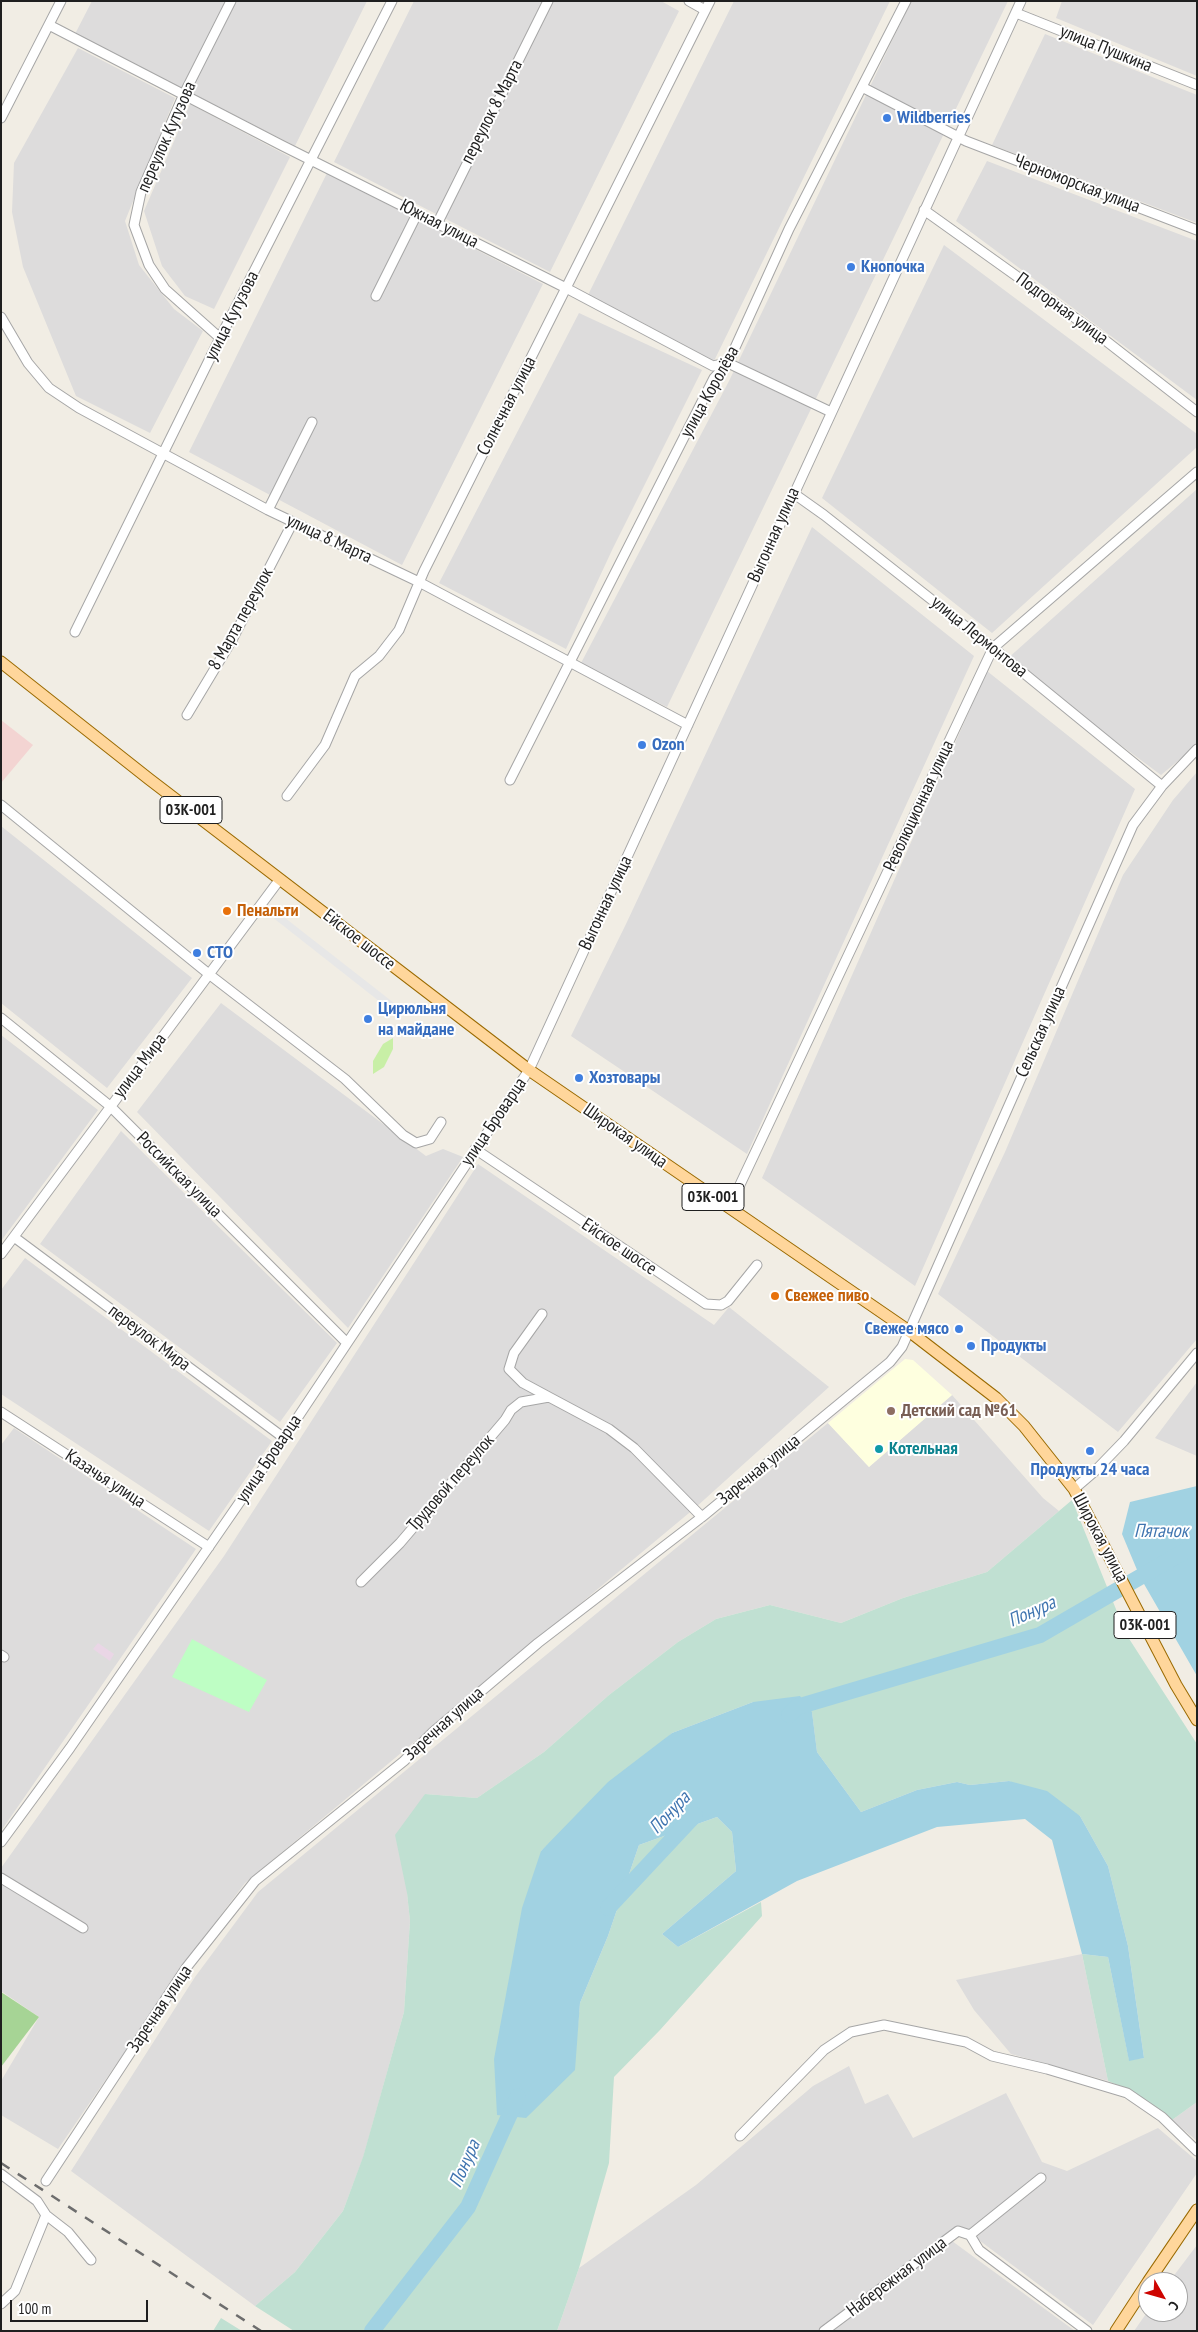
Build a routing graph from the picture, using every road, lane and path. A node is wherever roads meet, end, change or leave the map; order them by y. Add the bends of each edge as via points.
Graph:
1 (61, 1) edge
2 (231, 1) edge
3 (392, 1) edge
4 (548, 1) edge
5 (689, 1) edge
6 (906, 1) edge
7 (1021, 1) edge
8 (708, 6) edge
9 (1016, 13) junction
10 (49, 25) junction
11 (1197, 85) edge
12 (862, 87) junction
13 (184, 94) junction
14 (1, 118) edge
15 (958, 136) junction
16 (311, 160) junction
17 (924, 210) junction
18 (417, 214) junction
19 (437, 224) junction
20 (1197, 230) edge
21 (566, 288) junction
22 (376, 296) dead end
23 (1, 317) edge
24 (220, 338) junction
25 (728, 363) junction
26 (831, 412) junction
27 (1197, 412) edge
28 (312, 422) dead end
29 (163, 455) junction
30 (1197, 472) edge
31 (793, 494) junction
32 (268, 510) junction
33 (293, 522) junction
34 (419, 582) junction
35 (75, 632) dead end
36 (993, 648) junction
37 (1, 662) edge
38 (571, 662) junction
39 (187, 715) dead end
40 (688, 725) junction
41 (1197, 749) edge
42 (510, 780) dead end
43 (1162, 786) junction
44 (287, 796) dead end
45 (1, 805) edge
46 (280, 879) junction
47 (210, 975) junction
48 (1, 1018) edge
49 (528, 1070) junction
50 (110, 1106) junction
51 (441, 1122) dead end
52 (476, 1149) junction
53 (729, 1208) junction
54 (14, 1237) junction
55 (1, 1254) edge
56 (757, 1265) dead end
57 (542, 1314) dead end
58 (909, 1331) junction
59 (347, 1343) junction
60 (1197, 1354) edge
61 (549, 1397) junction
62 (1, 1412) edge
63 (284, 1438) junction
64 (1074, 1489) junction
65 (702, 1517) junction
66 (209, 1547) junction
67 (361, 1582) dead end
68 (1197, 1720) edge
69 (1, 1842) edge
70 (1, 1878) edge
71 (83, 1928) dead end
72 (740, 2136) dead end
73 (1197, 2151) edge
74 (1, 2174) edge
75 (1041, 2178) dead end
76 (46, 2181) dead end
77 (1197, 2210) edge
78 (46, 2216) junction
79 (970, 2235) junction
80 (91, 2260) dead end
81 (1155, 2272) edge
82 (1138, 2297) edge
83 (1, 2304) edge
84 (824, 2331) edge
85 (1087, 2331) edge
86 (1116, 2331) edge

1 - 10 street
2 - 13 street, переулок Кутузова
3 - 16 street, улица Кутузова
4 - 19 street, переулок 8 Марта
5 - 8 street
6 - 12 street, улица Королёва
7 - 9 street, Выгонная улица
8 - 21 street, Солнечная улица
9 - 11 street, улица Пушкина
9 - 15 street, Выгонная улица
10 - 13 street, Южная улица
10 - 14 street
12 - 15 street, Черноморская улица
12 - 25 street, улица Королёва via 789,229
13 - 16 street, Южная улица
13 - 24 street, переулок Кутузова via 141,192 134,225 149,265 165,289
15 - 17 street, Выгонная улица
15 - 20 street, Черноморская улица
16 - 18 street, Южная улица
16 - 24 street, улица Кутузова
17 - 26 street, Выгонная улица
17 - 27 street, Подгорная улица via 1092,330
18 - 19 street, Южная улица
18 - 22 street
19 - 21 street, Южная улица
21 - 25 street, Южная улица via 713,366
21 - 34 street, Солнечная улица
23 - 29 street, улица 8 Марта via 28,363 49,388
24 - 29 street, улица Кутузова
25 - 26 street, Южная улица
25 - 38 street, улица Королёва via 714,378
26 - 31 street, Выгонная улица
28 - 32 street
29 - 32 street, улица 8 Марта
29 - 35 street, улица Кутузова
30 - 36 street, Революционная улица
31 - 36 street, улица Лермонтова
31 - 40 street, Выгонная улица
32 - 33 street, улица 8 Марта
33 - 34 street, улица 8 Марта
33 - 39 street, 8 Марта переулок via 232,640
34 - 38 street, улица 8 Марта
34 - 44 street, Солнечная улица via 399,630 379,656 354,676 325,745
36 - 43 street, улица Лермонтова
36 - 53 street, Революционная улица
37 - 46 main road, Ейское шоссе / 03К-001
38 - 40 street, улица 8 Марта
38 - 42 street, улица Королёва
40 - 49 street, Выгонная улица
41 - 43 street, Сельская улица
43 - 58 street, Сельская улица via 1133,825
45 - 47 street
46 - 47 street, улица Мира
46 - 49 main road, Ейское шоссе / 03К-001
47 - 50 street, улица Мира
47 - 51 street via 345,1080 403,1135 416,1143 430,1139
48 - 50 street, Российская улица
49 - 52 street, улица Броварца
49 - 53 main road, Широкая улица / 03К-001
50 - 54 street, улица Мира
50 - 59 street, Российская улица
52 - 56 street, Ейское шоссе via 706,1304 721,1305 728,1301
52 - 59 street, улица Броварца
53 - 58 main road, Широкая улица / 03К-001
54 - 55 street, улица Мира
54 - 63 street, переулок Мира
57 - 61 street via 514,1353 509,1368 523,1383
58 - 64 main road, Широкая улица / 03К-001 via 996,1398 1024,1426
58 - 65 street, Заречная улица via 890,1362
59 - 63 street, улица Броварца
60 - 64 street via 1124,1441
61 - 65 street via 609,1429 634,1448
61 - 67 street, Трудовой переулок via 521,1402 511,1410 400,1543
62 - 66 street, Казачья улица
63 - 66 street, улица Броварца
64 - 68 main road, Широкая улица / 03К-001
65 - 76 street, Заречная улица via 538,1643 433,1732 404,1761 255,1881 186,1968
66 - 69 street, улица Броварца
70 - 71 street
72 - 73 street via 824,2050 851,2032 884,2025 966,2042 992,2056 1127,2093 1162,2117
74 - 78 street via 37,2201
75 - 79 street, Набережная улица
77 - 81 main road
78 - 80 street via 68,2232
78 - 83 street via 15,2291
79 - 84 street, Набережная улица via 958,2231
79 - 85 street via 979,2250
82 - 86 main road

